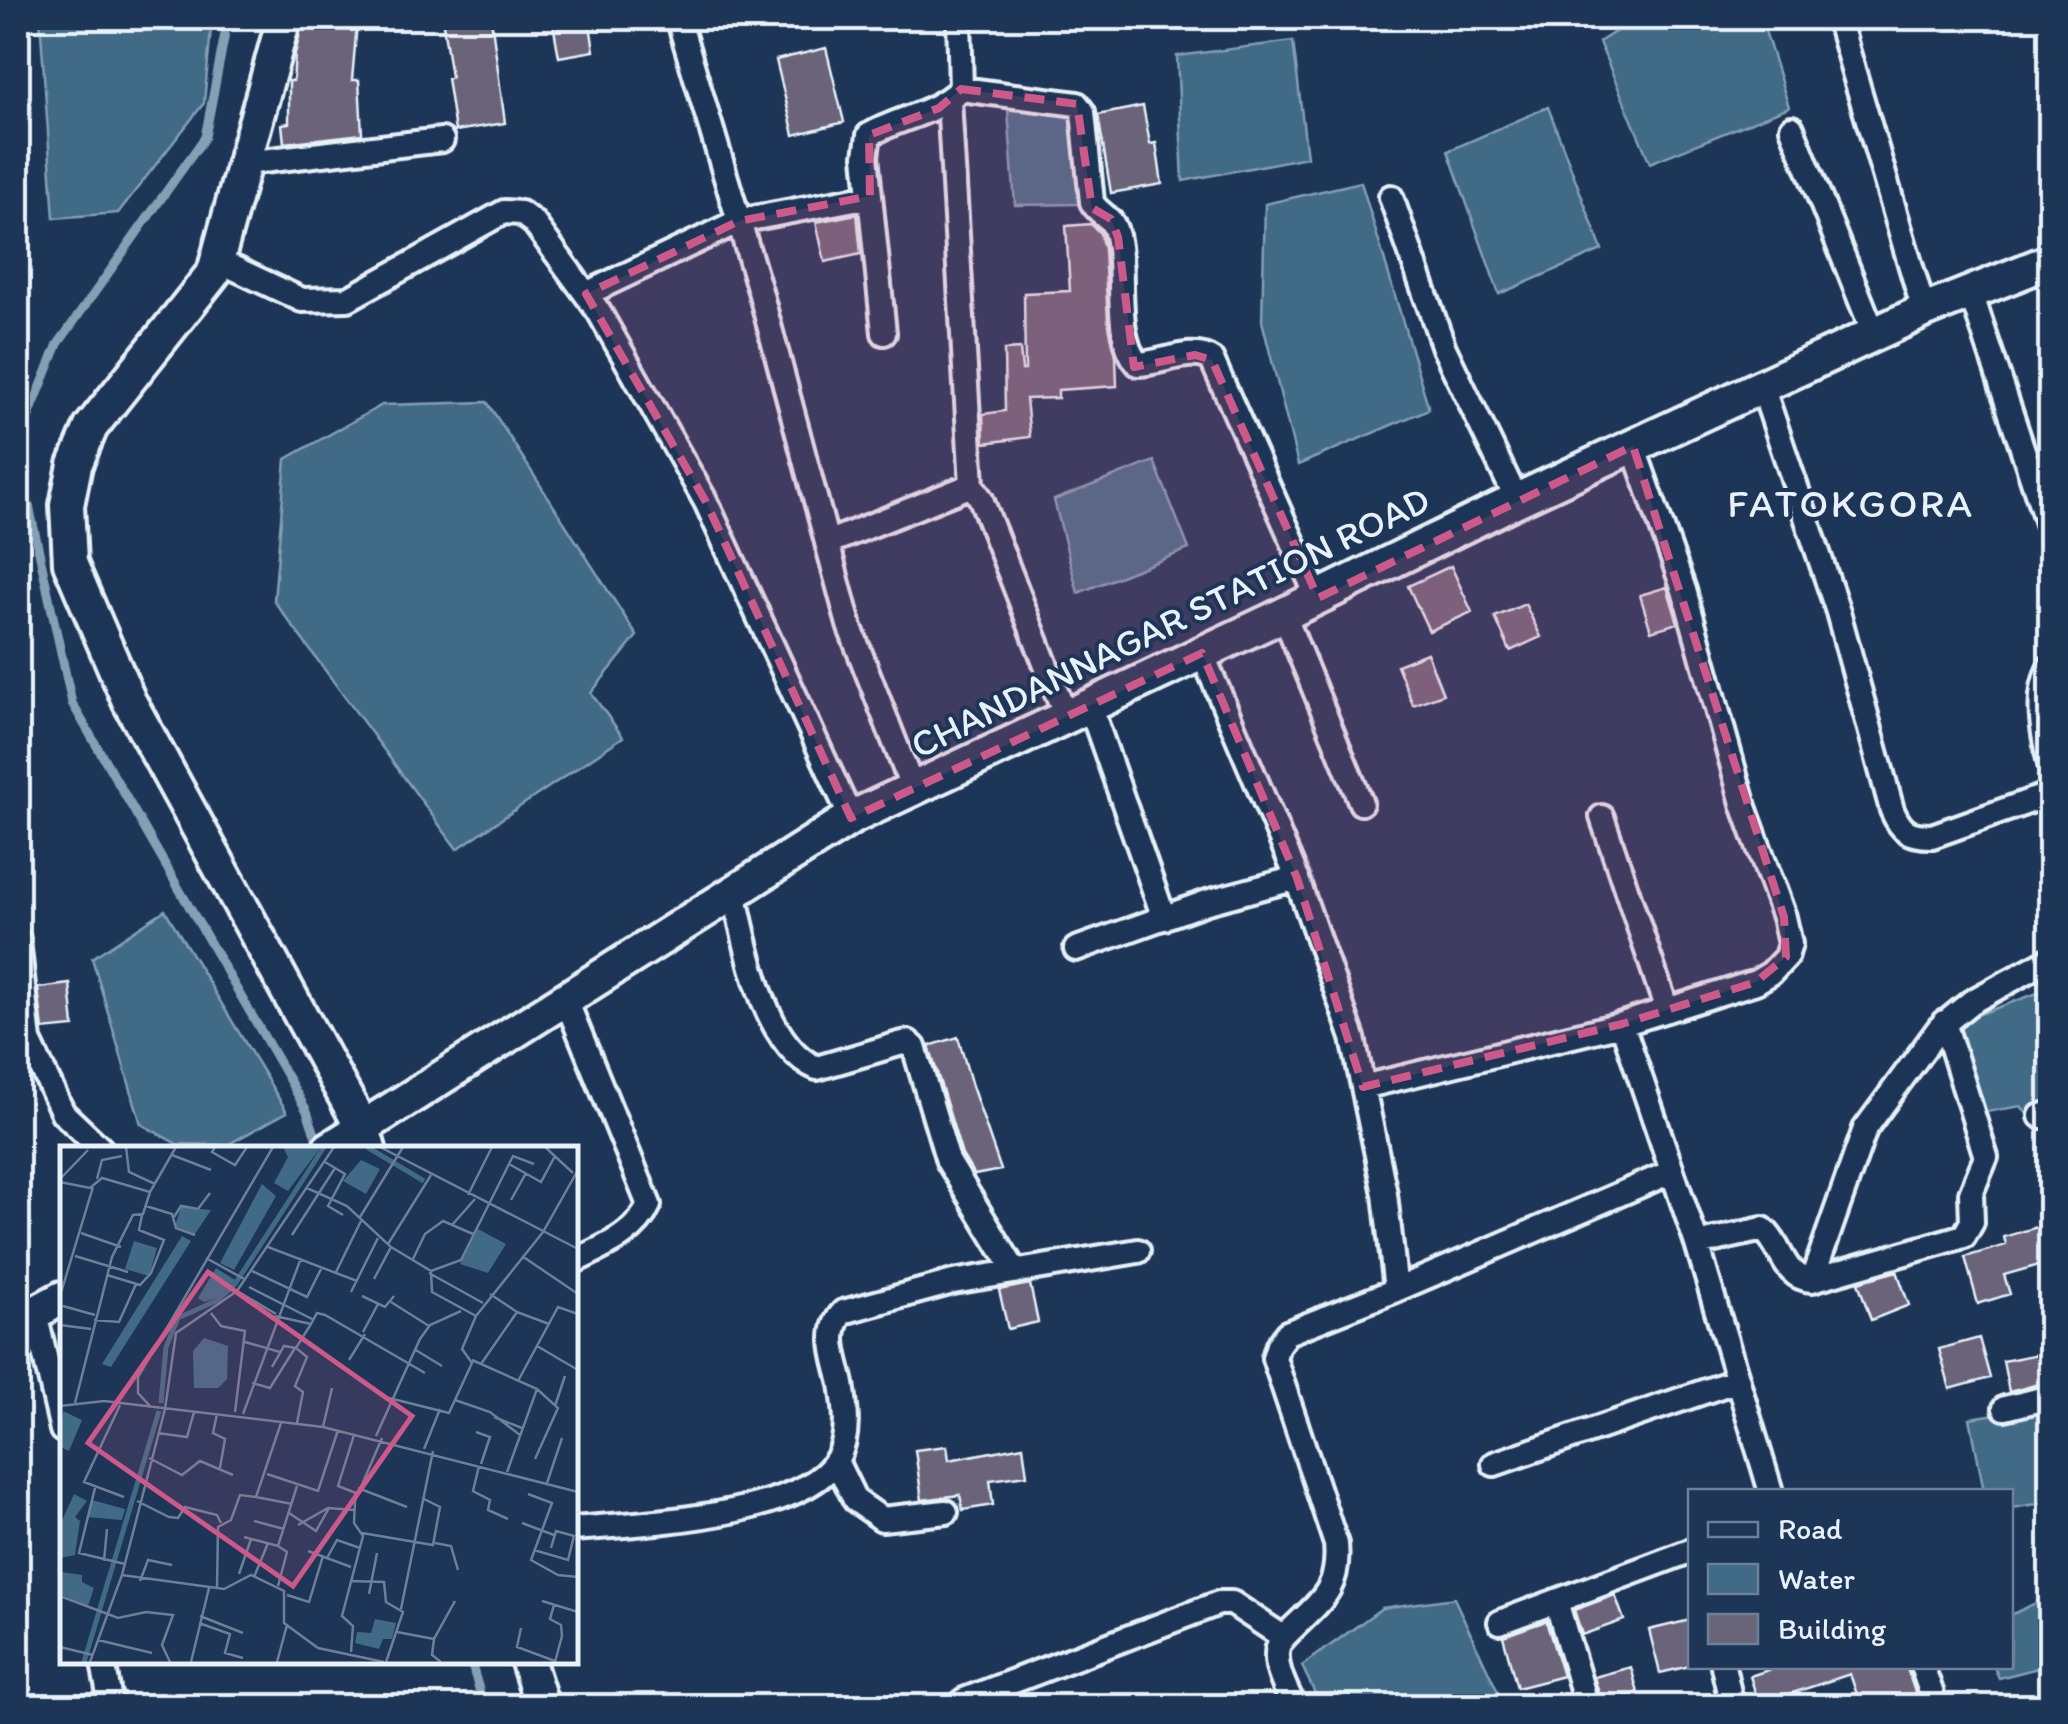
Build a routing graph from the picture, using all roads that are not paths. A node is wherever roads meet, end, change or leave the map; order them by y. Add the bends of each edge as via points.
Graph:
1 (284, 18) edge
2 (678, 18) edge
3 (958, 18) edge
4 (1838, 18) edge
5 (955, 94) junction
6 (1792, 128) dead end
7 (442, 140) dead end
8 (246, 164) junction
9 (870, 196) junction
10 (1392, 197) dead end
11 (739, 222) junction
12 (217, 260) junction
13 (2050, 261) edge
14 (1971, 293) junction
15 (586, 294) junction
16 (1924, 311) junction
17 (884, 333) dead end
18 (1874, 334) junction
19 (1762, 386) junction
20 (1633, 446) junction
21 (972, 485) junction
22 (1517, 500) junction
23 (2050, 532) edge
24 (827, 543) junction
25 (1318, 598) junction
26 (1284, 614) junction
27 (1202, 653) junction
28 (2050, 667) edge
29 (1078, 711) junction
30 (2049, 751) edge
31 (914, 788) junction
32 (2050, 794) edge
33 (1361, 803) dead end
34 (1602, 816) dead end
35 (851, 818) junction
36 (1297, 878) junction
37 (734, 892) junction
38 (1164, 918) junction
39 (18, 940) edge
40 (1076, 949) dead end
41 (2050, 959) edge
42 (566, 1000) junction
43 (1666, 1010) junction
44 (1944, 1022) junction
45 (1622, 1024) junction
46 (1363, 1087) junction
47 (351, 1142) edge
48 (98, 1146) edge
49 (1671, 1172) junction
50 (1697, 1244) junction
51 (1138, 1252) dead end
52 (578, 1259) edge
53 (1015, 1272) junction
54 (1812, 1280) junction
55 (1396, 1290) junction
56 (38, 1311) edge
57 (1738, 1380) junction
58 (2050, 1397) edge
59 (2006, 1408) dead end
60 (60, 1420) edge
61 (836, 1461) junction
62 (1494, 1464) dead end
63 (1770, 1489) edge
64 (946, 1512) dead end
65 (578, 1529) edge
66 (1688, 1551) edge
67 (1556, 1601) junction
68 (1500, 1622) dead end
69 (1283, 1637) junction
70 (104, 1664) edge
71 (529, 1664) edge
72 (1725, 1669) edge
73 (1923, 1669) edge
74 (111, 1706) edge
75 (542, 1706) edge
76 (959, 1706) edge
77 (1294, 1706) edge
78 (1587, 1706) edge
79 (1732, 1706) edge
80 (1936, 1706) edge

1 - 8 main road
2 - 11 street
3 - 5 street
4 - 16 street
5 - 9 street via 939,108 869,135
5 - 21 street
5 - 25 street via 1078,104 1092,202 1118,236 1132,357 1138,364 1195,354 1212,360
6 - 18 street
7 - 8 street
8 - 12 main road
9 - 11 street
9 - 17 street
10 - 22 street via 1444,348
11 - 15 street
11 - 24 street
12 - 15 street via 302,300 348,299 504,212 521,213
12 - 47 main road via 91,427 67,505 70,563 129,700
13 - 14 main road, CHANDANNAGAR STATION ROAD
14 - 16 main road, CHANDANNAGAR STATION ROAD
14 - 23 street
15 - 35 street via 706,502
16 - 18 main road, CHANDANNAGAR STATION ROAD
18 - 19 main road, CHANDANNAGAR STATION ROAD
19 - 20 main road, CHANDANNAGAR STATION ROAD
19 - 32 street via 1838,612 1900,829 1932,836
20 - 22 main road, CHANDANNAGAR STATION ROAD
20 - 43 street via 1684,590 1790,944 1779,965 1756,982
21 - 24 street
21 - 29 street
22 - 25 main road, CHANDANNAGAR STATION ROAD
24 - 31 street via 849,625
25 - 26 main road, CHANDANNAGAR STATION ROAD
26 - 27 main road, CHANDANNAGAR STATION ROAD
26 - 33 street
27 - 29 main road, CHANDANNAGAR STATION ROAD
27 - 36 street
28 - 30 street via 2042,690
29 - 31 main road, CHANDANNAGAR STATION ROAD
29 - 38 street
31 - 35 main road, CHANDANNAGAR STATION ROAD
34 - 43 street
35 - 37 main road, CHANDANNAGAR STATION ROAD
36 - 38 street
36 - 46 street via 1353,1038
37 - 42 main road, CHANDANNAGAR STATION ROAD
37 - 53 street via 763,999 804,1063 817,1068 908,1042 914,1047 948,1161
38 - 40 street
39 - 48 street via 29,1042 62,1114
41 - 44 street
42 - 47 main road, CHANDANNAGAR STATION ROAD
42 - 52 street via 648,1205 623,1236
43 - 45 street
44 - 54 street via 1865,1129
44 - 54 street via 1986,1158 1971,1193 1970,1230 1949,1242
45 - 46 street
45 - 49 street
46 - 55 street
49 - 50 street
49 - 55 street
50 - 54 street via 1764,1229 1789,1270
50 - 57 street
51 - 53 street
53 - 61 street via 855,1307 834,1321 846,1406
55 - 69 street via 1287,1334 1278,1345 1274,1358 1336,1544 1338,1568 1330,1591
56 - 60 street
57 - 62 street
57 - 63 street
58 - 59 street
61 - 64 street via 856,1500 882,1519
61 - 65 street via 819,1479 787,1495 720,1514
66 - 67 street
67 - 68 street
67 - 78 street
69 - 76 street via 1232,1603 1218,1603
69 - 77 street via 1277,1648 1280,1675
70 - 74 street
71 - 75 main road
72 - 79 street
73 - 80 street

